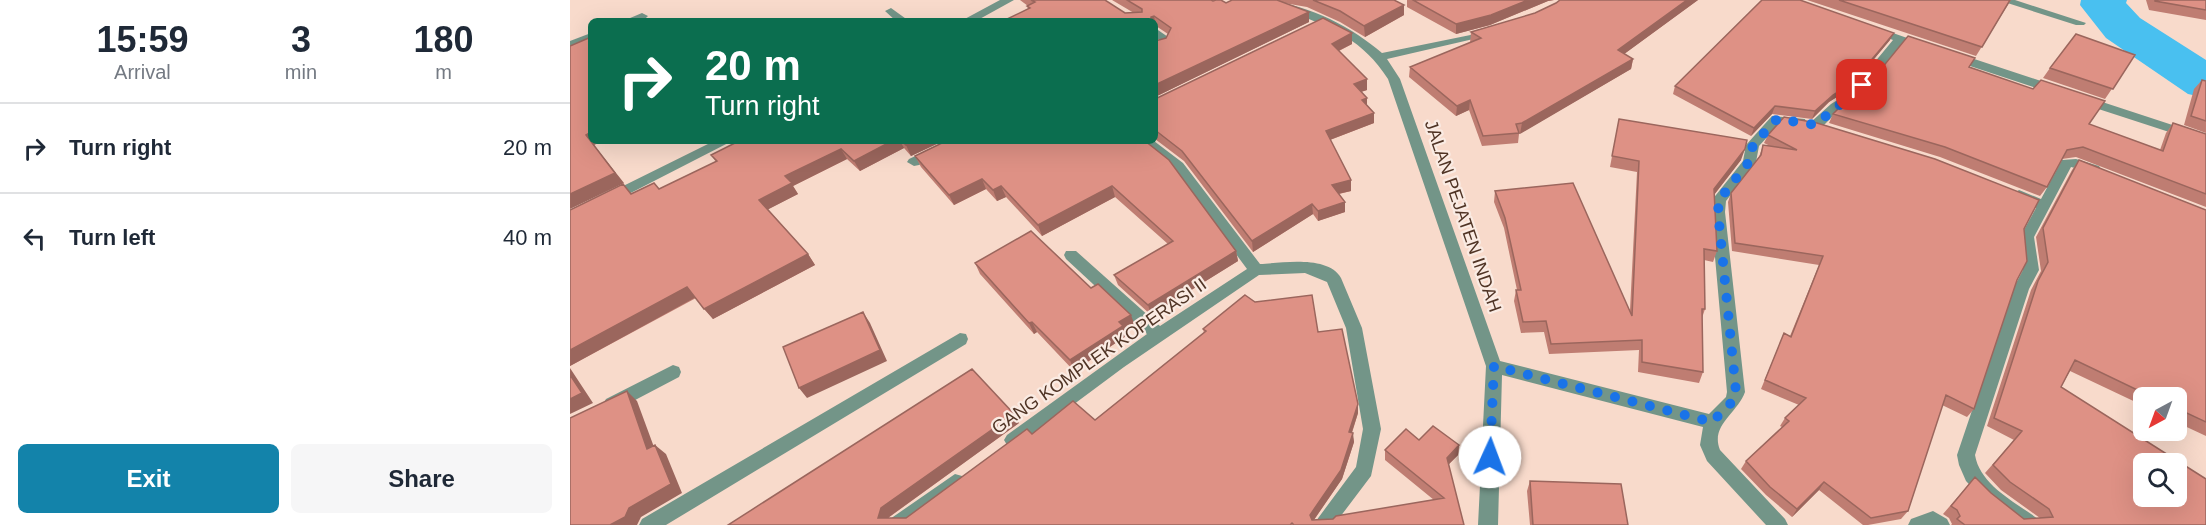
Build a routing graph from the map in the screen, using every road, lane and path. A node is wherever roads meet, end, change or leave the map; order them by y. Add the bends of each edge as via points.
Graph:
1 (1008, 0) edge
2 (1260, 0) edge
3 (2003, 0) edge
4 (891, 11) dead end
5 (642, 16) dead end
6 (637, 18) edge
7 (899, 18) edge
8 (973, 18) edge
9 (1856, 23) edge
10 (2080, 23) dead end
11 (1500, 29) edge
12 (1158, 33) edge
13 (588, 37) edge
14 (1900, 38) junction
15 (570, 45) edge
16 (1158, 46) edge
17 (1379, 57) junction
18 (2206, 140) edge
19 (718, 144) edge
20 (953, 144) edge
21 (1150, 144) edge
22 (914, 162) edge
23 (2106, 173) edge
24 (2010, 192) edge
25 (601, 202) edge
26 (2043, 205) junction
27 (1071, 255) dead end
28 (1256, 270) junction
29 (1159, 335) junction
30 (960, 339) dead end
31 (1494, 366) junction
32 (673, 372) dead end
33 (601, 410) edge
34 (1712, 422) junction
35 (1003, 447) edge
36 (964, 476) edge
37 (649, 525) edge
38 (897, 525) edge
39 (1323, 525) edge
40 (1488, 525) edge
41 (1778, 525) edge
42 (1918, 525) edge
43 (1940, 525) edge
44 (2031, 525) edge

1 - 8 street
2 - 17 street, JALAN PEJATEN INDAH via 1355,38
3 - 10 street
4 - 7 street
5 - 6 street
9 - 14 street
11 - 17 street
12 - 16 street via 1165,39
13 - 15 street
14 - 18 street
14 - 34 street via 1854,95 1835,107 1822,127 1777,119 1753,145 1749,162 1719,200 1736,392 1733,401
17 - 31 street, JALAN PEJATEN INDAH via 1394,79
19 - 25 street
20 - 22 street
21 - 28 street via 1178,166
23 - 26 street via 2067,163
24 - 26 street
26 - 44 street via 2027,237 2031,270 2021,289 1966,455 1966,464 1975,480
27 - 29 street
28 - 29 street, GANG KOMPLEK KOPERASI II
28 - 39 street via 1305,267 1322,271 1333,278 1354,327 1372,429 1365,470
29 - 35 street, GANG KOMPLEK KOPERASI II
30 - 37 street
31 - 34 street
31 - 40 street, JALAN PEJATEN INDAH
32 - 33 street
34 - 41 street via 1709,445 1713,455
36 - 38 street
42 - 43 street via 1933,520

